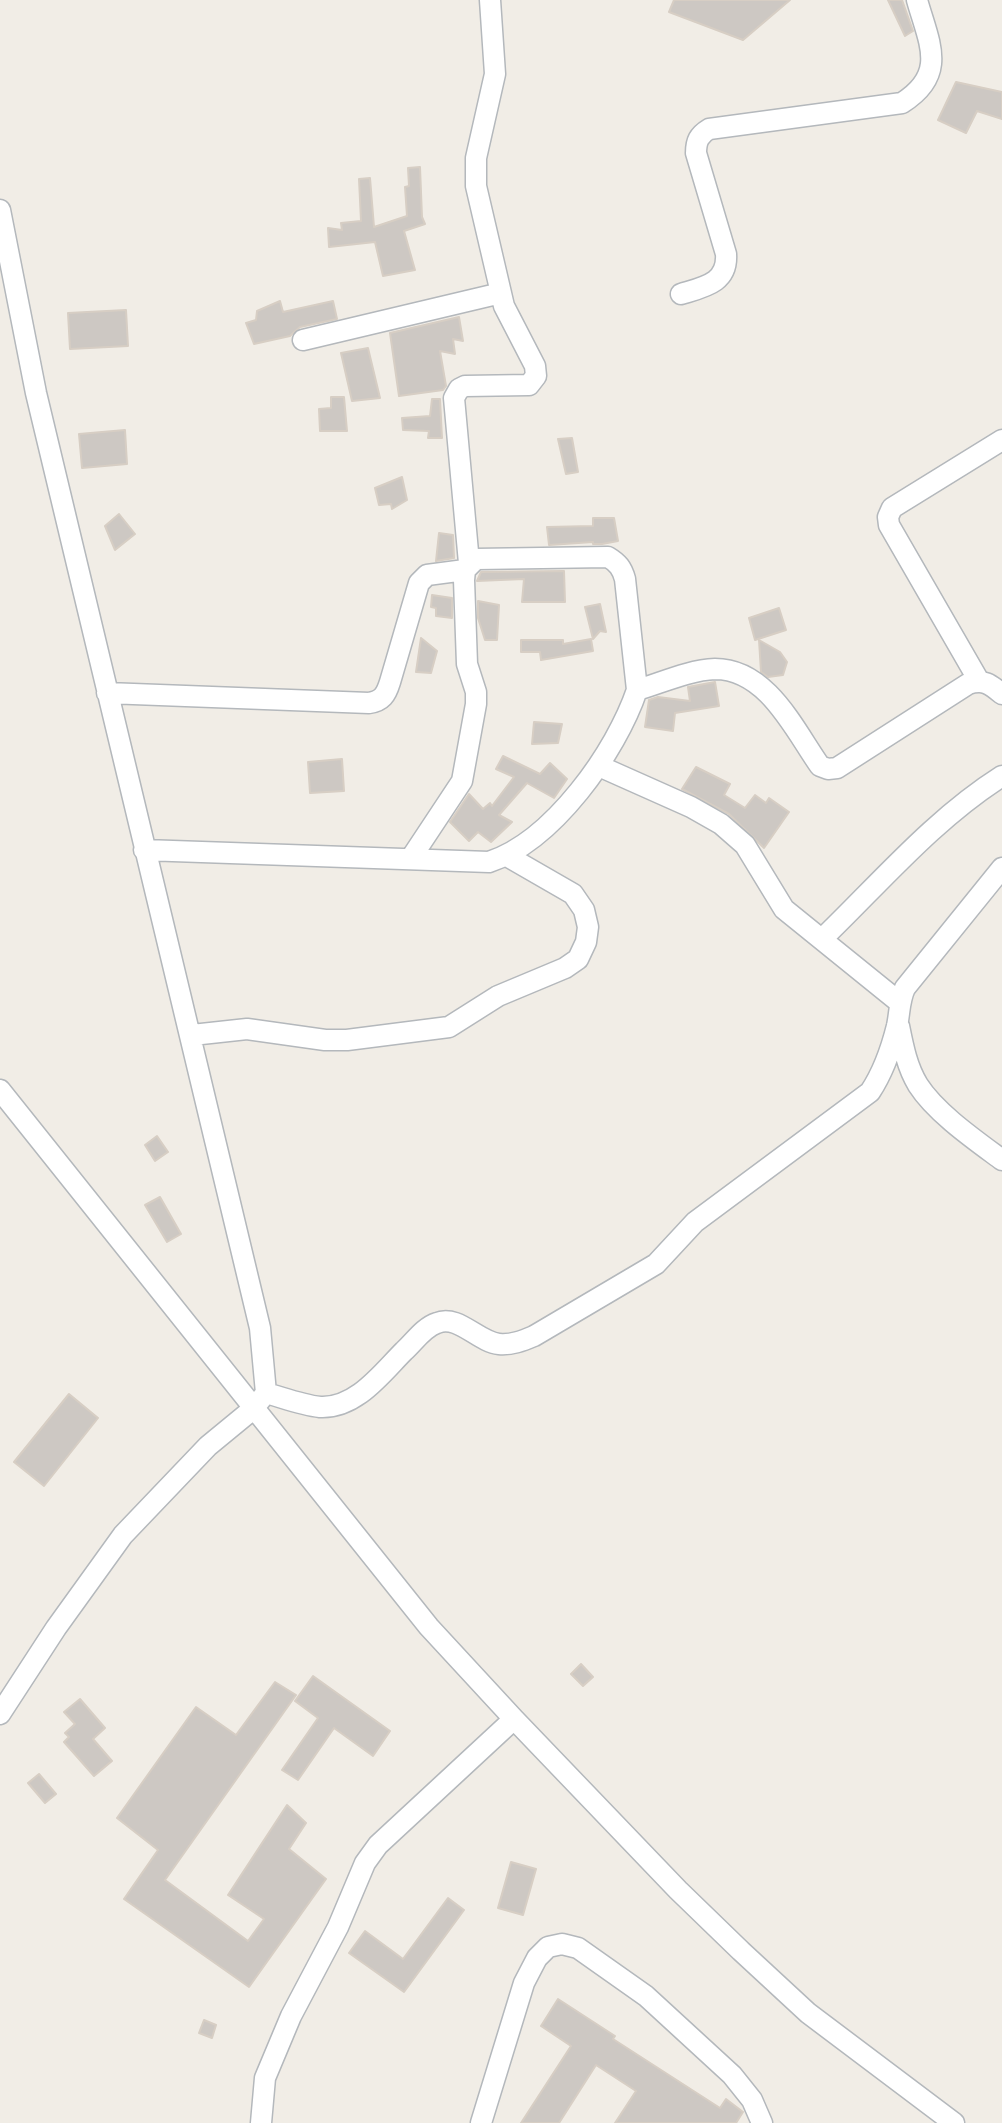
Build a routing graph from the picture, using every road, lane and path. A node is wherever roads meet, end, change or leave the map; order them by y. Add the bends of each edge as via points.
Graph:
1 (490, 0) edge
2 (917, 0) edge
3 (0, 210) edge
4 (501, 293) junction
5 (681, 294) dead end
6 (303, 340) dead end
7 (1002, 440) edge
8 (467, 567) junction
9 (979, 681) junction
10 (637, 690) junction
11 (107, 693) junction
12 (1002, 694) edge
13 (599, 766) junction
14 (1002, 776) edge
15 (144, 850) junction
16 (507, 856) junction
17 (411, 858) junction
18 (1002, 868) edge
19 (822, 939) junction
20 (898, 1012) junction
21 (192, 1035) junction
22 (0, 1090) edge
23 (1002, 1160) edge
24 (260, 1401) junction
25 (0, 1714) edge
26 (514, 1719) junction
27 (261, 2123) edge
28 (481, 2123) edge
29 (762, 2123) edge
30 (954, 2123) edge

1 - 4 street via 495,74 476,158 476,186
2 - 5 street via 932,53 930,74 919,92 902,103 702,133 696,153 727,264 712,285
3 - 11 street via 36,393
4 - 6 street
4 - 8 street via 536,376 529,385 465,386 454,398
7 - 9 street via 892,508 888,517
8 - 10 street via 476,559 608,557 616,562 625,579
8 - 11 street via 427,575 419,583 386,694 379,702
8 - 17 street via 467,664 476,692 466,769
9 - 10 street via 828,769 820,766 768,692 733,672 714,669
9 - 12 street
10 - 13 street
11 - 15 street
13 - 16 street via 542,830
13 - 19 street via 721,824 745,845 784,909
14 - 19 street via 952,812
15 - 17 street
15 - 21 street
16 - 17 street via 472,863
16 - 21 street via 573,894 584,910 586,942 578,959 565,968 498,996 449,1027 347,1040 247,1029
18 - 20 street via 905,988
19 - 20 street
20 - 23 street via 917,1083 930,1101
20 - 24 street via 881,1075 870,1092 695,1222 638,1276 515,1344 496,1344 448,1321 438,1322 368,1387 334,1407
21 - 24 street via 260,1328
22 - 24 street
24 - 25 street via 208,1446 123,1535
24 - 26 street via 429,1627
26 - 27 street via 365,1863 265,2078
26 - 30 street via 678,1890 808,2013
28 - 29 street via 524,1983 537,1958 548,1947 562,1944 578,1948 646,1996 732,2075

